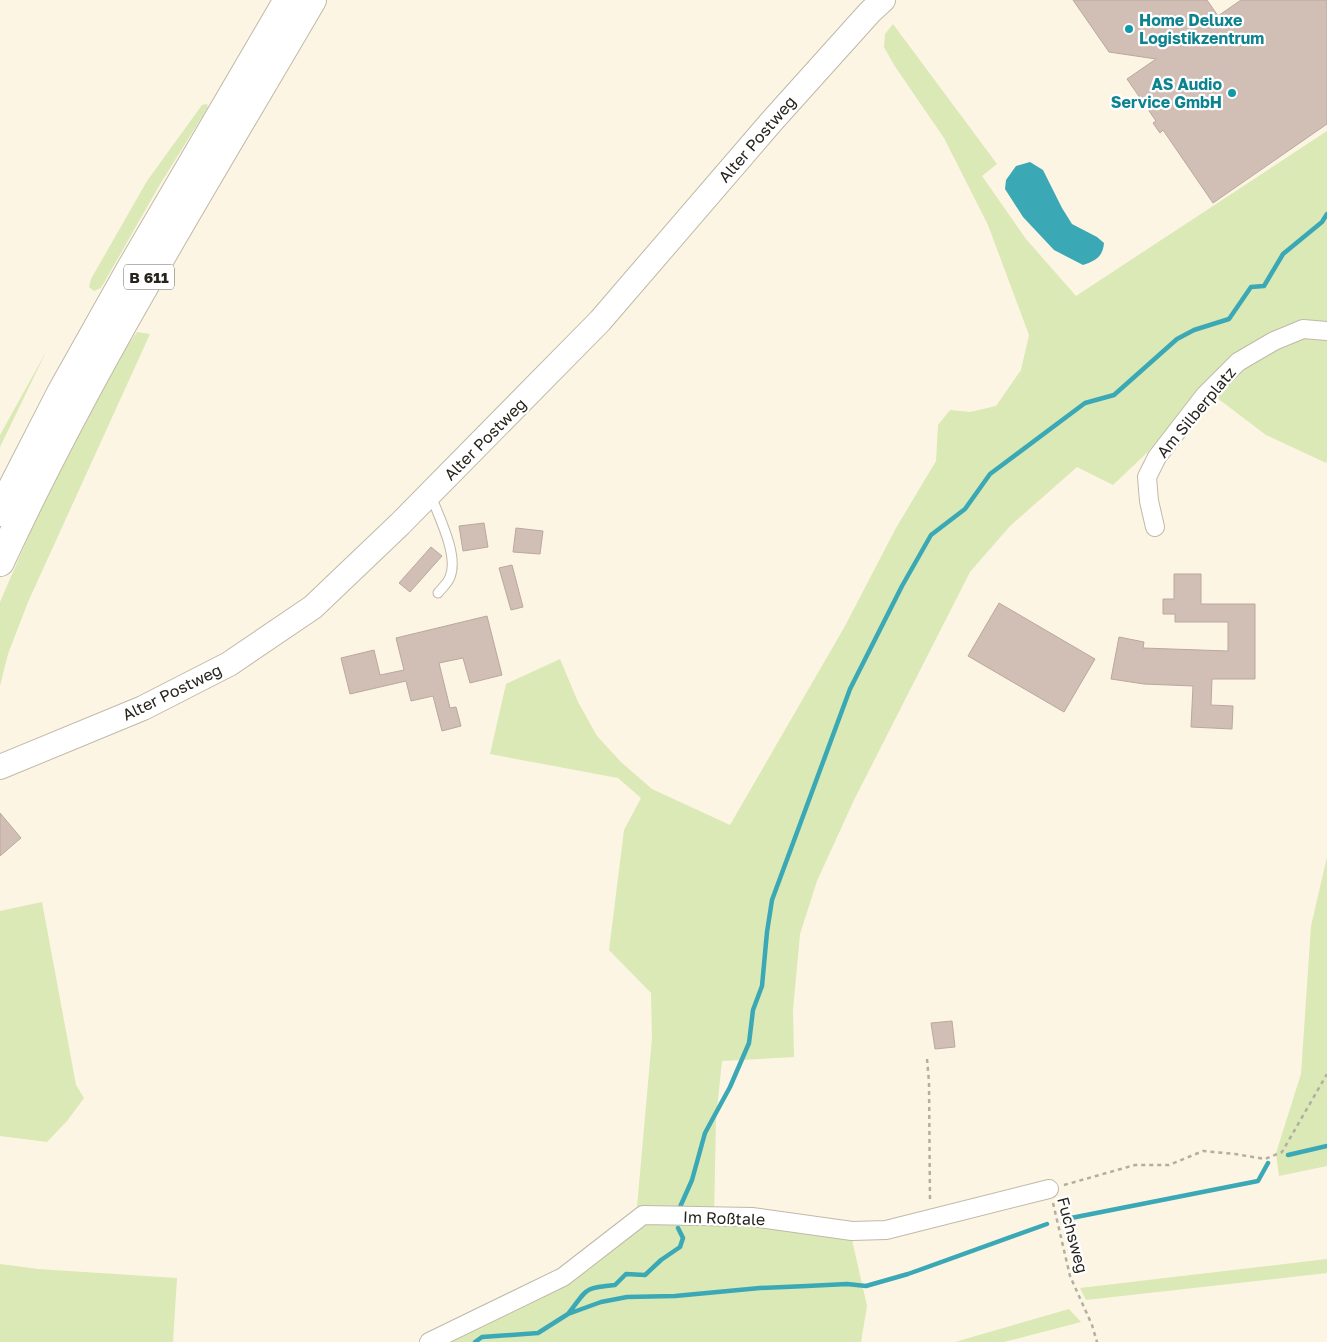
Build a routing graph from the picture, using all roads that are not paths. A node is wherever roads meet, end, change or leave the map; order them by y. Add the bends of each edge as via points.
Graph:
1 (288, 0) edge
2 (312, 0) edge
3 (883, 0) edge
4 (1327, 331) edge
5 (430, 494) junction
6 (0, 512) edge
7 (1155, 526) dead end
8 (0, 562) edge
9 (438, 593) dead end
10 (0, 767) edge
11 (1049, 1189) road end
12 (429, 1342) edge

1 - 6 highway, B 611 via 130,270 62,391
2 - 8 highway, B 611 via 81,400
3 - 5 street, Alter Postweg via 772,120 600,321
4 - 7 street, Am Silberplatz via 1303,329 1274,341 1238,362 1205,396 1157,457 1147,477
5 - 9 lane via 453,564 450,578
5 - 10 street, Alter Postweg via 313,607 229,664 143,708
11 - 12 street, Im Roßtale via 886,1230 852,1231 752,1217 643,1215 563,1277

